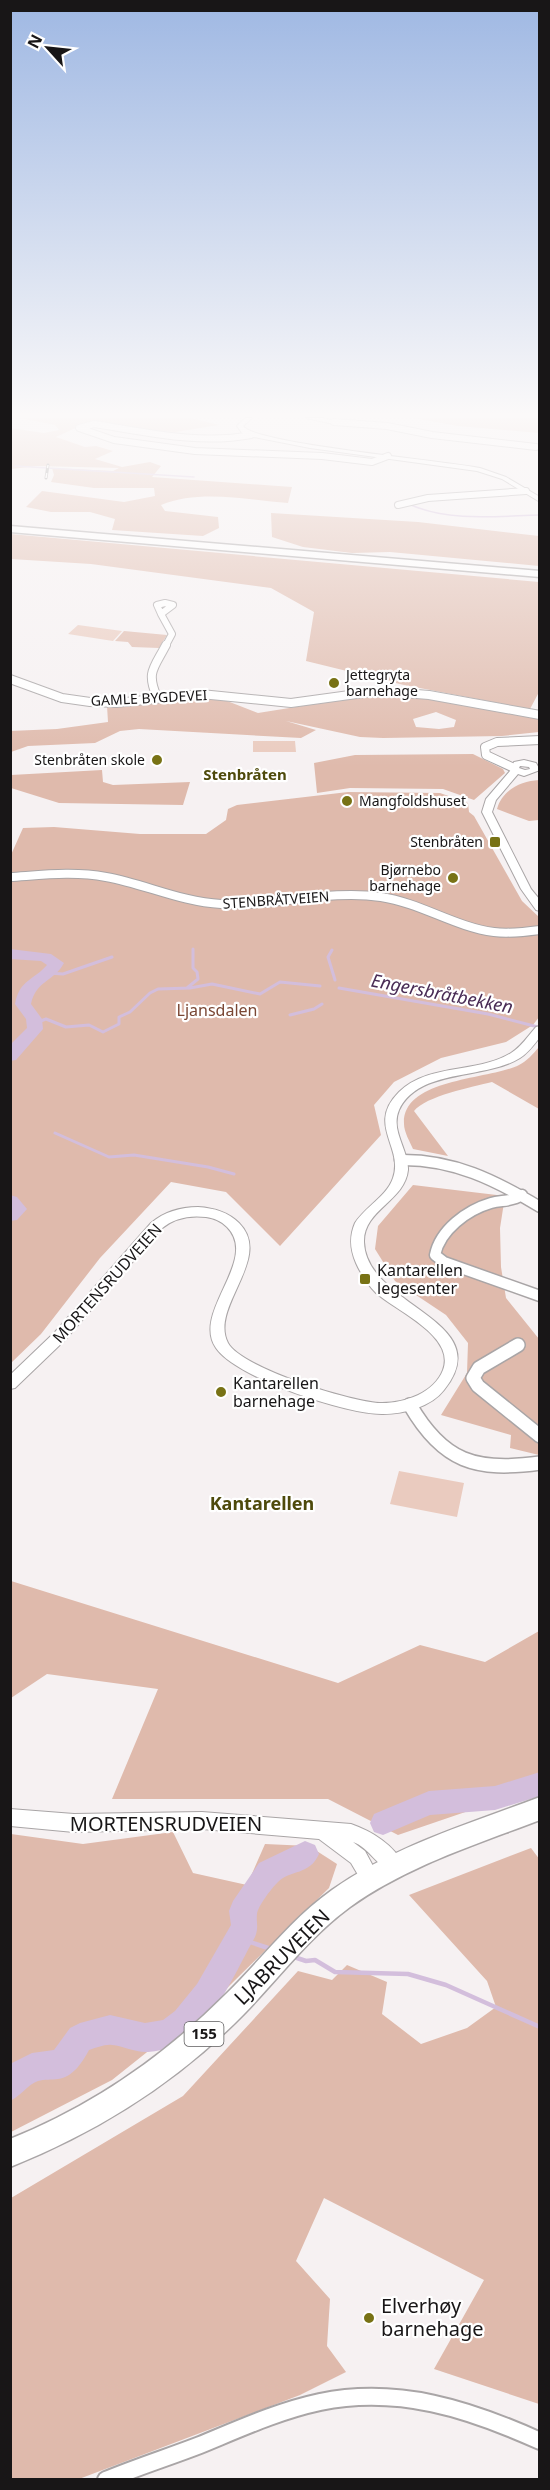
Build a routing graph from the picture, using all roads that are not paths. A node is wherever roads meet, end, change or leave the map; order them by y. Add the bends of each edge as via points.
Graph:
1 (89, 534) edge
2 (91, 534) edge
3 (540, 574) edge
4 (161, 614) dead end
5 (10, 679) edge
6 (157, 697) junction
7 (540, 715) edge
8 (540, 740) edge
9 (530, 767) edge
10 (10, 877) edge
11 (540, 908) edge
12 (540, 930) edge
13 (540, 1029) edge
14 (400, 1160) junction
15 (522, 1195) junction
16 (540, 1207) edge
17 (540, 1296) edge
18 (518, 1345) dead end
19 (10, 1384) edge
20 (410, 1405) junction
21 (540, 1436) edge
22 (540, 1463) edge
23 (540, 1808) edge
24 (10, 1816) edge
25 (322, 1831) junction
26 (395, 1866) junction
27 (370, 1879) junction
28 (10, 2153) edge
29 (540, 2441) edge
30 (106, 2480) edge

1 - 3 main road
2 - 3 main road
4 - 6 street via 172,638 151,674
5 - 6 street, GAMLE BYGDEVEI via 78,701 116,703
6 - 7 street, GAMLE BYGDEVEI via 207,694 286,703 407,692
8 - 9 street via 494,742 483,752
9 - 11 street via 489,802 488,817
10 - 12 street, STENBRÅTVEIEN via 104,877 166,895 222,904 375,896 414,905 479,931 512,934
13 - 14 street via 525,1047 504,1062 433,1078 407,1092 390,1119
14 - 15 street via 416,1159 474,1171
14 - 20 street, MORTENSRUDVEIEN via 397,1184 363,1220 357,1244 380,1288 437,1329 449,1346 450,1367 443,1381 432,1393
15 - 16 street
15 - 17 street via 508,1203 490,1204 457,1220 435,1255 444,1262
18 - 21 street via 479,1368 472,1378
19 - 20 street, MORTENSRUDVEIEN via 60,1336 156,1226 176,1214 200,1212 230,1221 243,1237 242,1256 218,1333 231,1358 352,1404 378,1409
20 - 22 street via 435,1441 462,1458 504,1468
23 - 26 main road, LJABRUVEIEN / 155
24 - 25 street, MORTENSRUDVEIEN via 54,1823 242,1822
25 - 26 street, MORTENSRUDVEIEN via 361,1836
25 - 27 street, MORTENSRUDVEIEN via 358,1857
26 - 27 main road, LJABRUVEIEN / 155
27 - 28 main road, LJABRUVEIEN / 155 via 312,1923 234,2005 168,2063 87,2118
29 - 30 street via 453,2405 424,2398 341,2397 285,2412

